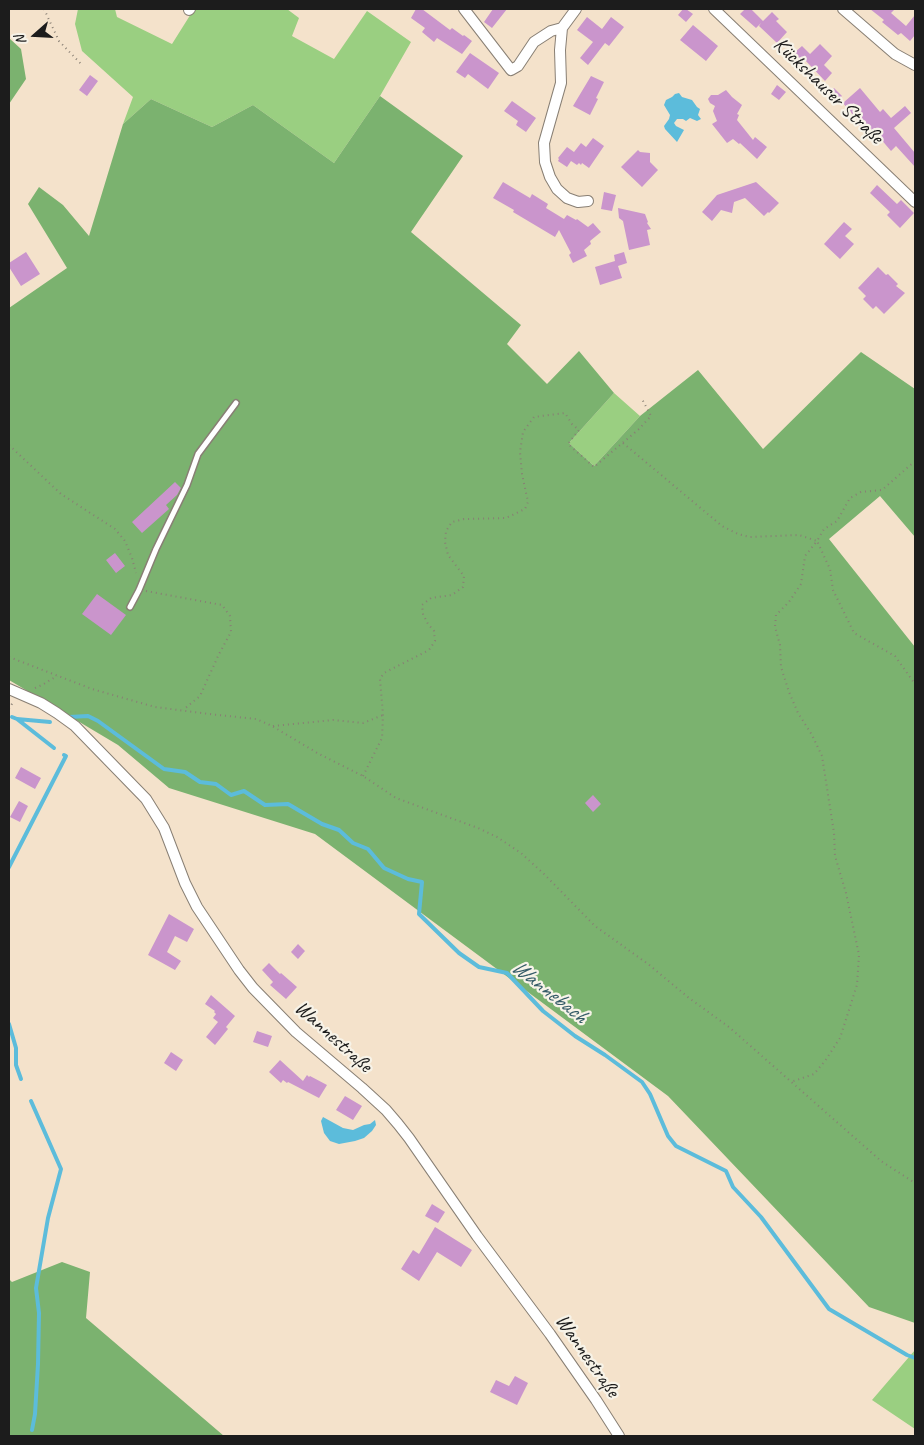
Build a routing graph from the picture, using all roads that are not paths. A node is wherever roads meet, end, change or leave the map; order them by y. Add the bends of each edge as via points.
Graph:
1 (464, 9) edge
2 (576, 9) edge
3 (714, 9) edge
4 (843, 9) edge
5 (562, 28) junction
6 (915, 64) edge
7 (588, 201) dead end
8 (915, 202) edge
9 (236, 403) dead end
10 (130, 606) dead end
11 (13, 692) edge
12 (618, 1436) edge

1 - 5 street via 511,70 518,66 534,42
2 - 5 street
3 - 8 street, Kückshauser Straße
4 - 6 street via 895,54
5 - 7 street via 561,83 544,143 545,162 557,189 567,198
9 - 10 lane via 198,454
11 - 12 street, Wannestraße via 41,704 75,726 146,799 164,828 197,907 239,970 296,1032 362,1088 398,1124 550,1334

